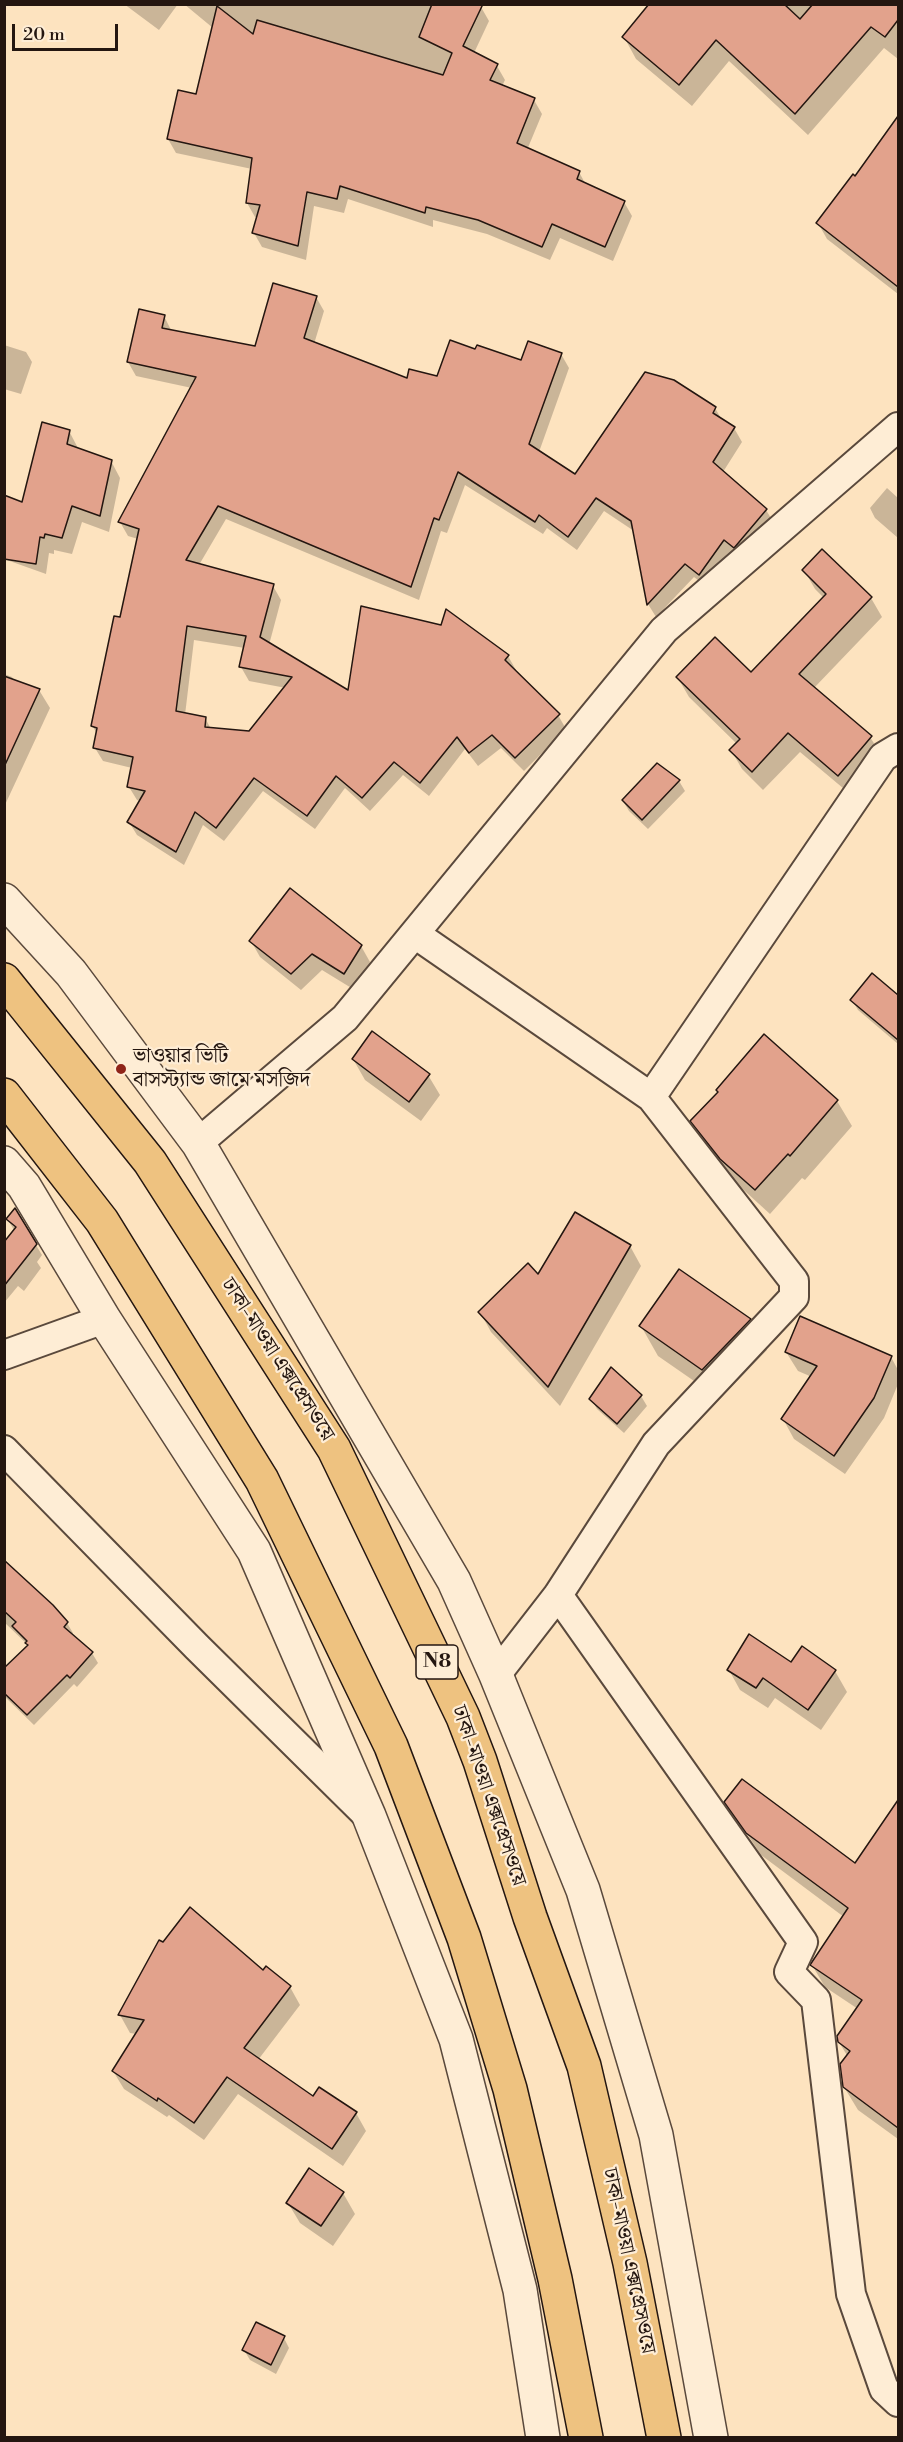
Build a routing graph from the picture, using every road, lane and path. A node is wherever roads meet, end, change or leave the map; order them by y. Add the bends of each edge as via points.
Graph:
1 (898, 427) edge
2 (898, 748) edge
3 (4, 900) edge
4 (414, 934) junction
5 (4, 980) edge
6 (4, 1095) edge
7 (651, 1096) junction
8 (198, 1143) junction
9 (4, 1163) edge
10 (104, 1319) junction
11 (4, 1355) edge
12 (4, 1450) edge
13 (558, 1595) junction
14 (496, 1675) junction
15 (369, 1816) junction
16 (898, 2402) edge
17 (543, 2438) edge
18 (586, 2438) edge
19 (664, 2438) edge
20 (711, 2438) edge

1 - 4 street via 664,630
2 - 7 street via 883,757
3 - 8 street via 70,973
4 - 7 street
4 - 8 street via 345,1018
5 - 19 highway, ঢাকা-মাওয়া এক্সপ্রেসওয়ে / N8 via 150,1162 334,1449 463,1717 584,2066 630,2263
6 - 18 highway via 102,1221 262,1480 391,1746 464,1938 510,2089 555,2279
7 - 13 street via 794,1281 794,1297 656,1444
8 - 14 street via 454,1581
9 - 10 street via 24,1186
10 - 11 street
10 - 15 street via 254,1551
12 - 15 street
13 - 14 street
13 - 16 street via 803,1942 789,1972 816,2000 851,2294 884,2389
14 - 20 street via 584,1890 656,2135
15 - 17 street via 456,2039 520,2290

